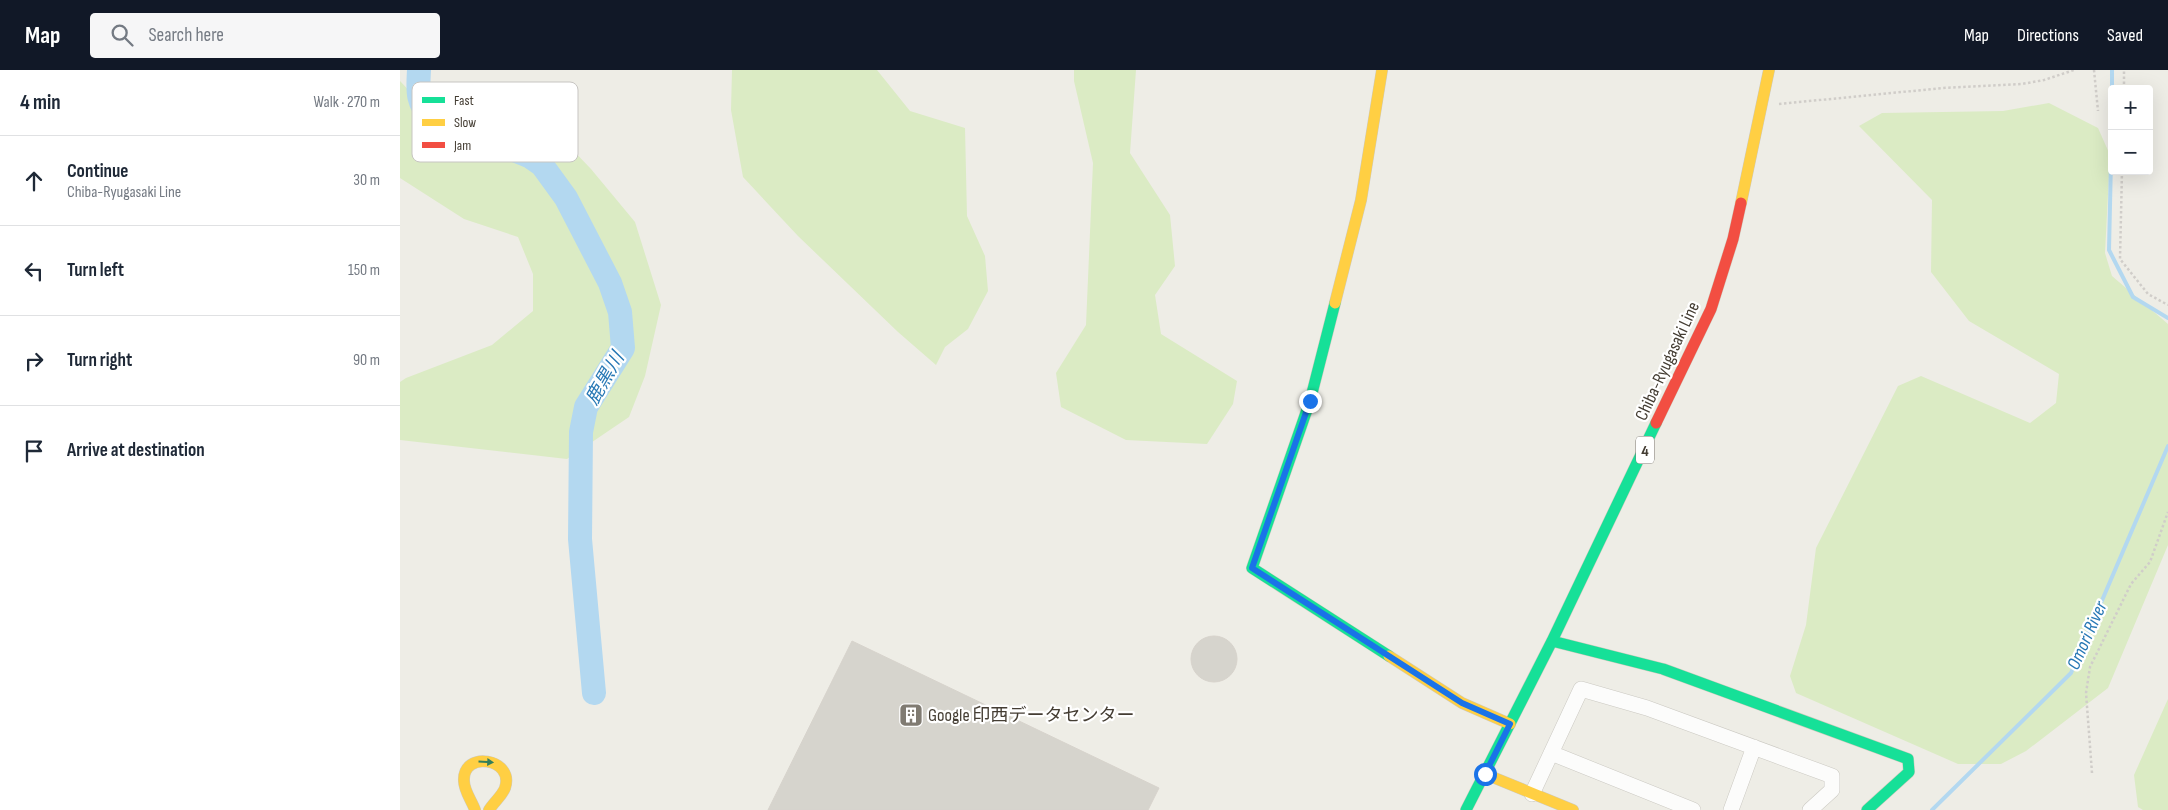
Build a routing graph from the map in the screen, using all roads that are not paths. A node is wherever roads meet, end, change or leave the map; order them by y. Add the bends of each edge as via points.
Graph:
1 (1382, 70) edge
2 (1769, 70) edge
3 (1552, 641) junction
4 (1510, 724) junction
5 (1754, 747) junction
6 (1551, 753) junction
7 (1485, 774) junction
8 (1532, 794) junction
9 (475, 810) edge
10 (489, 810) edge
11 (1466, 810) edge
12 (1572, 810) edge
13 (1693, 810) edge
14 (1731, 810) edge
15 (1810, 810) edge
16 (1867, 810) edge

1 - 4 street via 1361,200 1310,401 1252,568 1462,703
2 - 3 street, Chiba-Ryugasaki Line / 4 via 1732,239 1711,309
3 - 4 street, Chiba-Ryugasaki Line / 4
3 - 16 street via 1663,669 1908,759 1909,772
4 - 7 street, Chiba-Ryugasaki Line / 4
5 - 6 street via 1647,708 1580,689
5 - 14 street
5 - 15 street via 1832,776 1832,790
6 - 8 street
6 - 13 street
7 - 8 street
7 - 11 street, Chiba-Ryugasaki Line / 4
8 - 12 street
9 -> 10 street via 464,777 474,762 486,760 498,764 506,779 504,791

